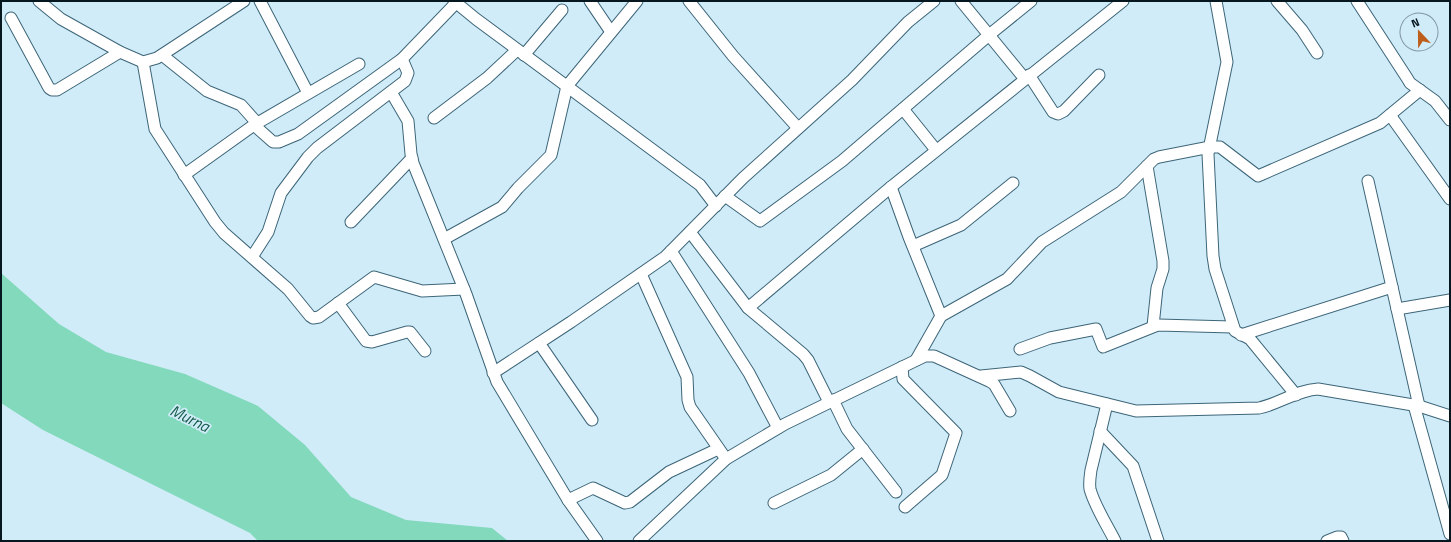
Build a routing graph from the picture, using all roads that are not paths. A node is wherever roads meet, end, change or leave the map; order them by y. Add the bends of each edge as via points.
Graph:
1 (39, 1) edge
2 (244, 1) edge
3 (260, 1) edge
4 (590, 1) edge
5 (637, 1) edge
6 (689, 1) edge
7 (934, 1) edge
8 (961, 1) edge
9 (1031, 1) edge
10 (1123, 1) edge
11 (1216, 1) edge
12 (1277, 1) edge
13 (1357, 1) edge
14 (455, 2) edge
15 (562, 10) dead end
16 (11, 18) dead end
17 (611, 32) junction
18 (989, 35) junction
19 (120, 52) junction
20 (521, 52) junction
21 (1317, 53) dead end
22 (162, 55) junction
23 (402, 59) junction
24 (143, 62) junction
25 (359, 64) dead end
26 (1099, 75) dead end
27 (1027, 77) junction
28 (566, 86) junction
29 (1420, 90) junction
30 (391, 92) junction
31 (308, 93) junction
32 (904, 109) junction
33 (1390, 115) junction
34 (434, 118) dead end
35 (1450, 120) edge
36 (256, 124) junction
37 (798, 128) junction
38 (1210, 147) junction
39 (936, 150) junction
40 (412, 158) junction
41 (1147, 166) junction
42 (184, 175) junction
43 (1368, 181) dead end
44 (1013, 183) dead end
45 (891, 186) junction
46 (725, 196) junction
47 (1450, 199) edge
48 (716, 206) junction
49 (351, 222) dead end
50 (690, 232) junction
51 (444, 239) junction
52 (913, 246) junction
53 (671, 251) junction
54 (252, 257) junction
55 (641, 274) junction
56 (1392, 287) junction
57 (464, 289) junction
58 (1450, 300) edge
59 (338, 303) junction
60 (748, 308) junction
61 (1397, 309) junction
62 (941, 316) junction
63 (1153, 326) junction
64 (1232, 327) junction
65 (1241, 335) junction
66 (539, 343) junction
67 (1020, 349) dead end
68 (425, 351) dead end
69 (916, 360) junction
70 (902, 367) junction
71 (493, 373) junction
72 (981, 376) junction
73 (1296, 395) junction
74 (831, 401) junction
75 (1107, 404) junction
76 (1416, 406) junction
77 (1010, 411) dead end
78 (1450, 416) edge
79 (592, 420) dead end
80 (778, 428) junction
81 (1100, 431) junction
82 (718, 449) junction
83 (863, 449) junction
84 (726, 459) junction
85 (896, 492) dead end
86 (568, 500) junction
87 (774, 503) dead end
88 (904, 507) dead end
89 (1450, 534) edge
90 (597, 541) edge
91 (639, 541) edge
92 (1115, 541) edge
93 (1158, 541) edge
94 (1327, 541) edge
95 (1343, 541) edge

1 - 19 street via 61,19
2 - 22 street
3 - 31 street
4 - 17 street
5 - 17 street
6 - 37 street via 733,56
7 - 37 street via 908,22 852,80
8 - 18 street
9 - 18 street
10 - 27 street
11 - 38 street via 1227,62
12 - 21 street via 1302,30
13 - 29 street via 1407,78
14 - 20 street
14 - 23 street
15 - 20 street
16 - 19 street via 52,90 57,90
17 - 28 street
18 - 27 street
18 - 32 street
19 - 24 street
20 - 28 street
20 - 34 street
22 - 24 street
22 - 36 street via 207,91 241,105
23 - 30 street via 408,76
23 - 36 street via 303,130 279,142 273,142
24 - 42 street via 155,129
25 - 31 street
26 - 27 street via 1064,112 1058,114 1053,112
27 - 39 street
28 - 48 street via 700,185
28 - 51 street via 551,155 502,207
29 - 33 street
29 - 35 street via 1435,101
30 - 40 street via 408,121
30 - 54 street via 308,157 282,193 268,232
31 - 36 street
32 - 39 street
32 - 46 street via 842,160 760,221
33 - 38 street via 1380,123 1258,176 1220,147
33 - 47 street
36 - 42 street
37 - 46 street
38 - 41 street via 1159,157
38 - 64 street via 1208,159 1213,256
39 - 45 street
40 - 49 street
40 - 51 street
41 - 62 street via 1121,192 1042,242 1008,279
41 - 63 street via 1163,261
42 - 54 street via 220,229
43 - 56 street
44 - 52 street via 961,225
45 - 52 street
45 - 60 street
46 - 48 street
48 - 50 street
50 - 53 street
50 - 60 street
51 - 57 street
52 - 62 street
53 - 55 street
53 - 80 street via 749,373
54 - 59 street via 288,288 313,318 319,317
55 - 66 street
55 - 82 street via 687,377 690,407
56 - 61 street
56 - 65 street
57 - 59 street via 422,291 374,277
57 - 71 street
58 - 61 street
59 - 68 street via 366,341 372,342 410,332
60 - 74 street via 803,354
61 - 76 street
62 - 69 street
63 - 64 street via 1165,324
63 - 67 street via 1103,347 1096,329 1050,338
64 - 65 street
65 - 73 street via 1250,339
66 - 71 street
66 - 79 street
69 - 70 street
69 - 72 street via 934,356
70 - 74 street
70 - 88 street via 903,379 956,433 942,475
71 - 86 street
72 - 75 street via 1020,372 1059,392
72 - 77 street via 994,384
73 - 75 street via 1259,408 1141,411
73 - 76 street via 1312,389 1325,389
74 - 80 street
74 - 83 street via 847,429
75 - 81 street
76 - 78 street
76 - 89 street
80 - 84 street
81 - 92 street via 1090,470 1090,490
81 - 93 street via 1133,466
82 - 84 street
82 - 86 street via 669,472 627,503 593,488
83 - 85 street
83 - 87 street via 831,475
84 - 91 street
86 - 90 street
94 - 95 street via 1337,537 1341,537

